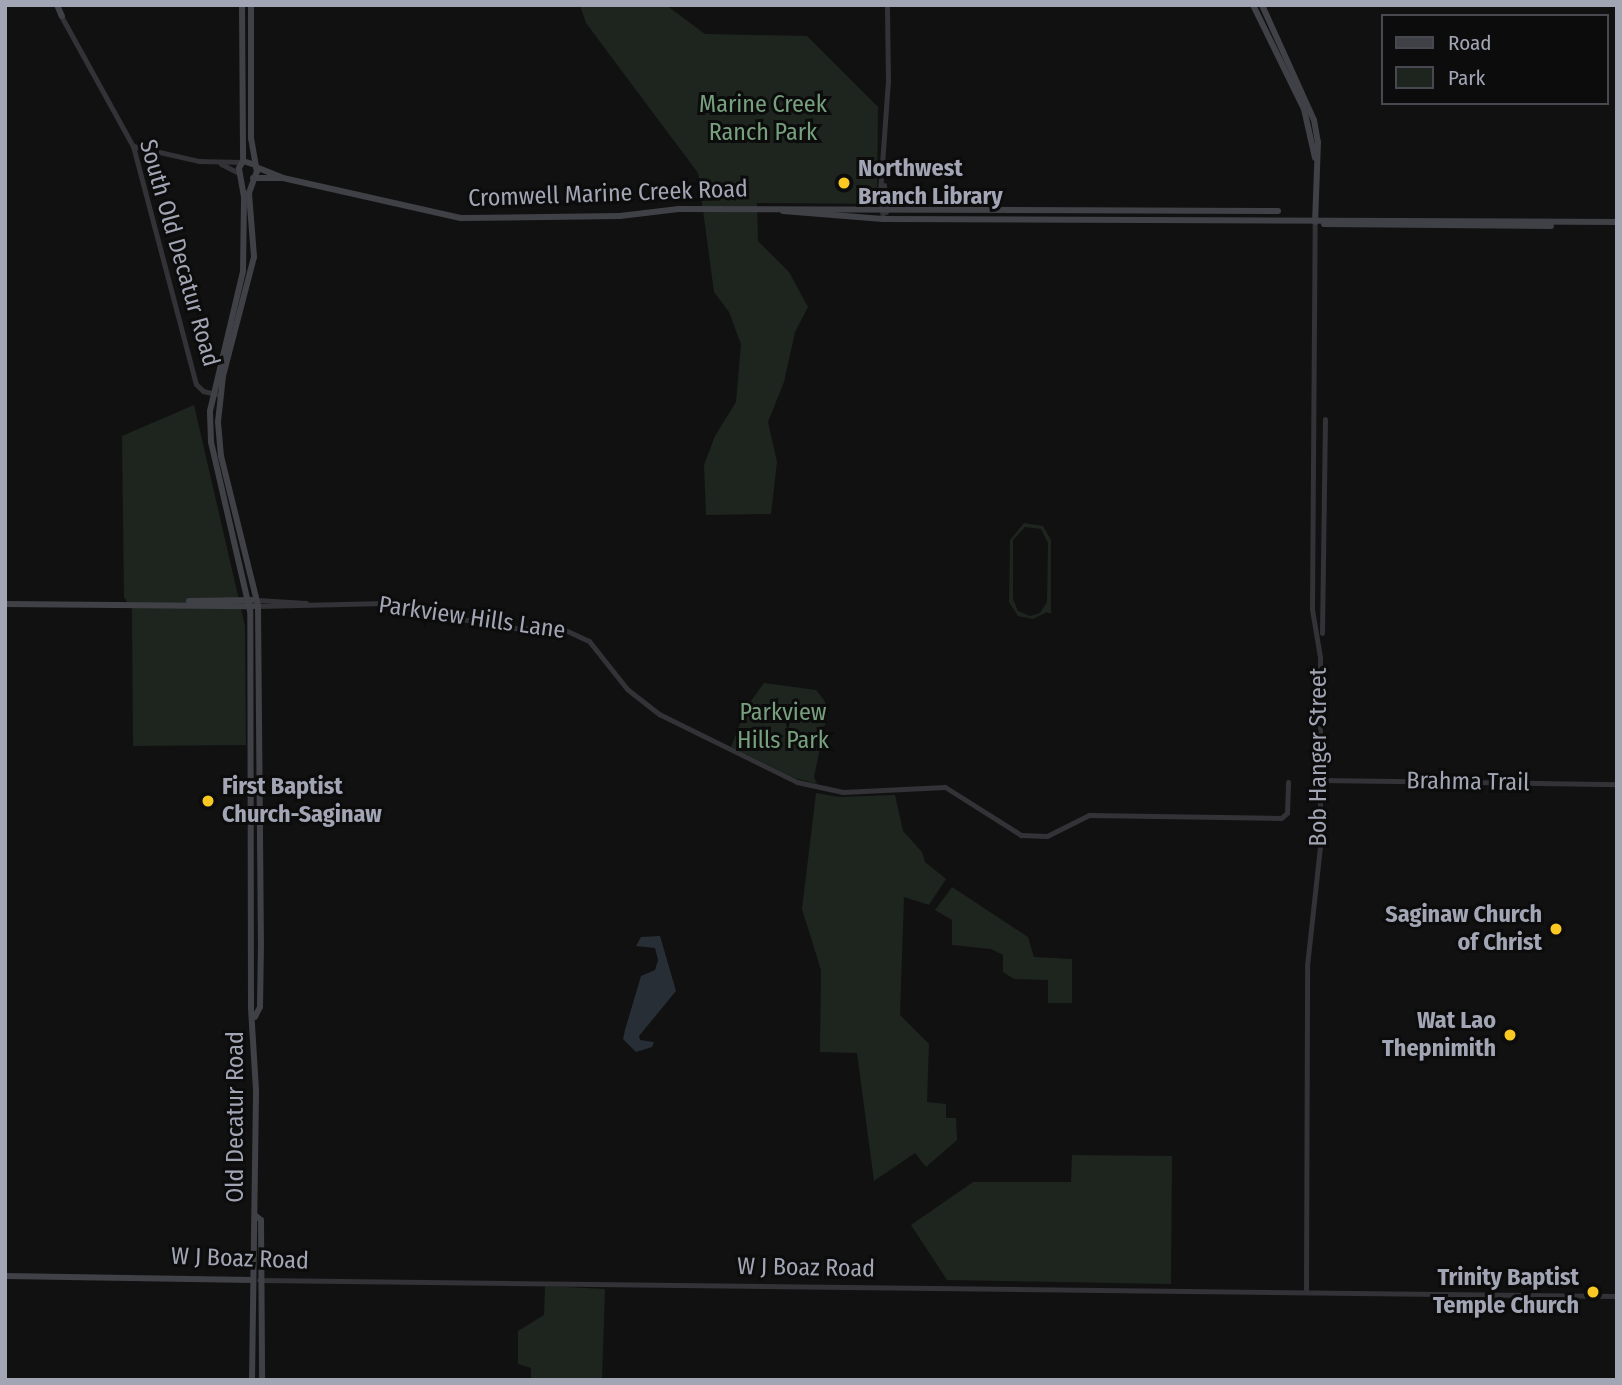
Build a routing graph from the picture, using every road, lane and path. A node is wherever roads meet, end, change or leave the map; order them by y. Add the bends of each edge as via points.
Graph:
1 (56, 5) edge
2 (242, 5) edge
3 (251, 5) edge
4 (887, 5) edge
5 (1252, 5) edge
6 (1262, 5) edge
7 (62, 16) joint
8 (133, 146) junction
9 (219, 162) junction
10 (243, 162) junction
11 (256, 166) junction
12 (1317, 167) junction
13 (240, 174) junction
14 (252, 178) junction
15 (283, 178) junction
16 (768, 209) junction
17 (884, 210) junction
18 (1278, 211) dead end
19 (1096, 212) junction
20 (1209, 212) junction
21 (967, 215) junction
22 (883, 219) junction
23 (1096, 220) junction
24 (1251, 222) junction
25 (1315, 222) junction
26 (1617, 224) edge
27 (242, 277) junction
28 (250, 279) junction
29 (216, 393) junction
30 (1325, 419) dead end
31 (235, 508) junction
32 (227, 511) junction
33 (245, 581) junction
34 (231, 599) junction
35 (165, 603) junction
36 (249, 603) junction
37 (258, 603) junction
38 (5, 604) edge
39 (1322, 633) dead end
40 (1320, 780) junction
41 (1288, 782) dead end
42 (1617, 784) edge
43 (251, 884) junction
44 (260, 885) junction
45 (255, 1017) junction
46 (257, 1216) junction
47 (6, 1275) edge
48 (252, 1280) junction
49 (261, 1280) junction
50 (1306, 1292) junction
51 (1617, 1298) edge
52 (252, 1380) edge
53 (262, 1380) edge

1 - 7 main road
2 - 10 main road, South Old Decatur Road
3 - 11 main road, South Old Decatur Road
4 - 17 street
5 - 12 main road via 1304,109
6 - 12 main road via 1308,102 1318,142
7 - 8 street, South Old Decatur Road
8 - 9 street
8 - 29 street, South Old Decatur Road via 196,384
9 - 10 street
9 - 13 street
10 - 11 main road, Cromwell Marine Creek Road
10 - 13 main road, South Old Decatur Road
11 - 14 main road, South Old Decatur Road
11 - 15 main road, Cromwell Marine Creek Road
12 - 25 main road
13 - 14 main road, Cromwell Marine Creek Road
13 - 27 main road, South Old Decatur Road
14 - 15 main road, Cromwell Marine Creek Road
14 - 28 main road, South Old Decatur Road via 255,237
15 - 16 main road, Cromwell Marine Creek Road via 461,218
16 - 17 main road, Cromwell Marine Creek Road
16 - 22 main road, Cromwell Marine Creek Road via 814,217
17 - 21 main road, Cromwell Marine Creek Road
17 - 22 street
18 - 20 main road, Cromwell Marine Creek Road
19 - 20 main road, Cromwell Marine Creek Road
19 - 21 main road, Cromwell Marine Creek Road
19 - 23 main road
20 - 24 main road, Cromwell Marine Creek Road
21 - 22 main road, Cromwell Marine Creek Road
21 - 23 main road, Cromwell Marine Creek Road
23 - 24 main road, Cromwell Marine Creek Road
24 - 25 main road, Cromwell Marine Creek Road
25 - 26 main road, Cromwell Marine Creek Road via 1346,226
25 - 40 street, Bob Hanger Street via 1312,609 1320,657
27 - 28 main road
27 - 29 main road, South Old Decatur Road
28 - 29 main road, South Old Decatur Road
29 - 31 main road, South Old Decatur Road via 218,436
29 - 32 main road, South Old Decatur Road via 211,442
30 - 39 street, Bob Hanger Street
31 - 32 main road
31 - 37 main road, South Old Decatur Road
32 - 33 main road, South Old Decatur Road
33 - 34 main road via 242,593
33 - 36 main road, South Old Decatur Road
34 - 35 main road
34 - 36 main road
35 - 36 main road
35 - 38 main road
36 - 37 main road
36 - 43 main road, Old Decatur Road
37 - 41 street, Parkview Hills Lane via 384,603 506,628 563,629 589,641 627,689 646,705 816,788 945,787 1007,829 1038,837 1089,815 1281,818 1287,813
37 - 44 main road, Old Decatur Road
40 - 42 street, Brahma Trail
40 - 50 street, Bob Hanger Street via 1320,846 1307,966
43 - 44 main road
43 - 45 main road, Old Decatur Road via 251,1008
44 - 45 main road, Old Decatur Road via 260,1007
45 - 46 main road, Old Decatur Road
46 - 48 main road, Old Decatur Road via 253,1221
46 - 49 main road, Old Decatur Road via 261,1220
47 - 48 main road, W J Boaz Road
48 - 49 street, W J Boaz Road
48 - 52 main road, Old Decatur Road
49 - 50 street, W J Boaz Road
49 - 53 main road, Old Decatur Road
50 - 51 street, W J Boaz Road via 1603,1294

